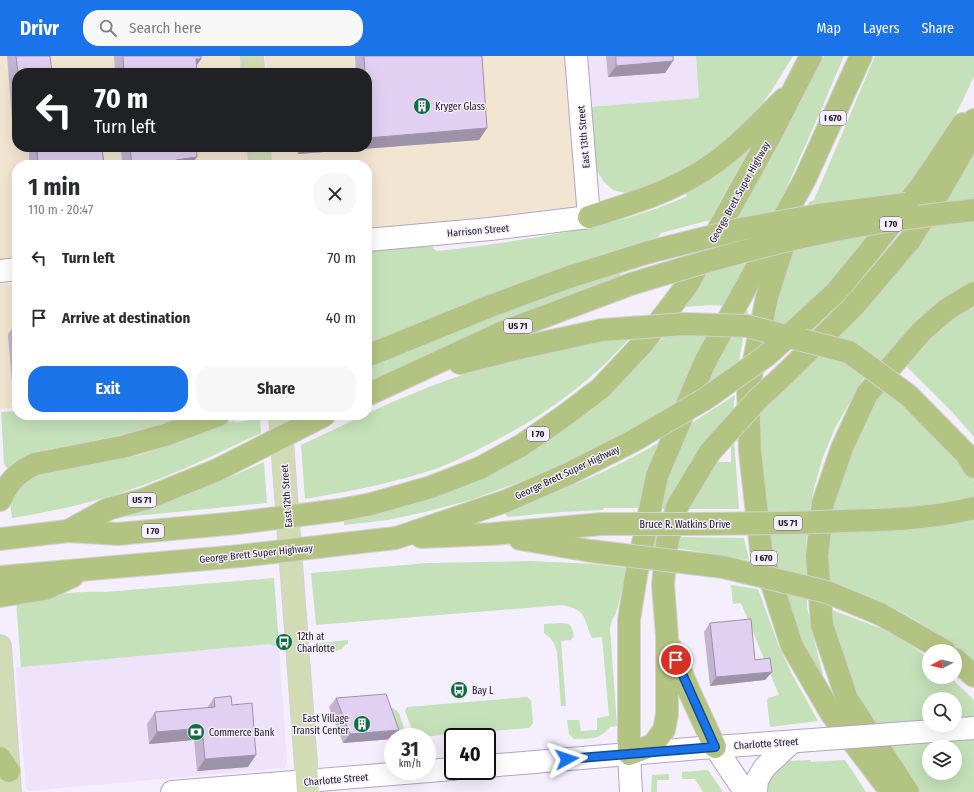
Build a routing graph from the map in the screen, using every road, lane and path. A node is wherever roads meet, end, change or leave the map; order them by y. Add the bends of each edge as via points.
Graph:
1 (252, 56) edge
2 (576, 56) edge
3 (811, 56) edge
4 (861, 56) edge
5 (253, 68) edge
6 (793, 91) junction
7 (974, 107) edge
8 (974, 120) edge
9 (805, 179) junction
10 (974, 199) edge
11 (974, 210) edge
12 (589, 217) junction
13 (372, 240) edge
14 (12, 270) edge
15 (0, 271) edge
16 (974, 293) edge
17 (372, 354) edge
18 (409, 376) junction
19 (372, 393) edge
20 (205, 420) edge
21 (280, 420) edge
22 (315, 420) edge
23 (974, 467) edge
24 (0, 500) edge
25 (974, 508) edge
26 (68, 531) junction
27 (492, 534) junction
28 (396, 538) junction
29 (0, 540) edge
30 (0, 577) edge
31 (46, 581) junction
32 (0, 596) edge
33 (667, 636) junction
34 (933, 644) edge
35 (0, 646) edge
36 (962, 665) edge
37 (974, 676) edge
38 (974, 728) edge
39 (795, 741) junction
40 (715, 747) junction
41 (629, 754) junction
42 (496, 765) edge
43 (444, 770) edge
44 (6, 774) edge
45 (308, 787) edge
46 (172, 792) edge
47 (631, 792) edge
48 (745, 792) edge
49 (756, 792) edge
50 (891, 792) edge
51 (908, 792) edge

1 - 5 main road
2 - 12 street, East 13th Street
3 - 6 highway, George Brett Super Highway / I 70
4 - 9 highway, I 670
6 - 12 highway via 735,145 686,181
6 - 26 highway, George Brett Super Highway / I 70, bridge via 766,145 688,284 643,343 601,388 522,445 480,468 430,487 372,504 237,523 118,534
7 - 28 highway, George Brett Super Highway / I 70, bridge via 922,185 836,292 766,356 705,399 633,441 568,474 506,500
8 - 33 highway, bridge via 966,146 910,240 853,307 758,399 710,452 677,507 667,543 663,585
9 - 41 highway via 705,362 657,476 629,620
9 - 50 highway, I 670 via 767,297 748,390 750,452 761,550 792,646 831,713
10 - 17 highway, bridge via 904,204 819,215 741,229 649,252 539,288
11 - 18 highway, US 71, bridge via 822,232 746,250 631,284 503,332
12 - 13 street, Harrison Street
14 - 15 street
16 - 51 highway via 946,310 922,331 867,394 842,448 824,503 817,556 822,625 848,699
18 - 19 highway, US 71
18 - 23 highway, bridge via 602,330 685,324 747,326 849,352 908,395 966,454
20 - 24 highway via 129,445 34,464 14,477
21 - 45 main road, East 12th Street
22 - 26 highway, US 71, bridge via 217,470 145,499 108,509
25 - 27 highway, Bruce R. Watkins Drive / US 71, bridge via 894,519 788,523 601,524
26 - 29 highway, George Brett Super Highway / I 70
27 - 28 highway, Bruce R. Watkins Drive / US 71
27 - 34 highway, bridge via 591,551 723,567 827,592 880,614
28 - 31 highway, George Brett Super Highway / I 70, bridge via 86,570
30 - 31 highway
31 - 32 highway
33 - 40 highway
33 - 41 highway via 667,714 664,730 652,745
35 - 44 main road
36 - 37 highway
38 - 39 street, Charlotte Street, bridge
39 - 40 street, Charlotte Street
39 - 49 street via 765,767 757,780
40 - 41 street, Charlotte Street
40 - 48 street
41 - 42 street, Charlotte Street
41 - 47 street
43 - 45 street, Charlotte Street
45 - 46 street, Charlotte Street

